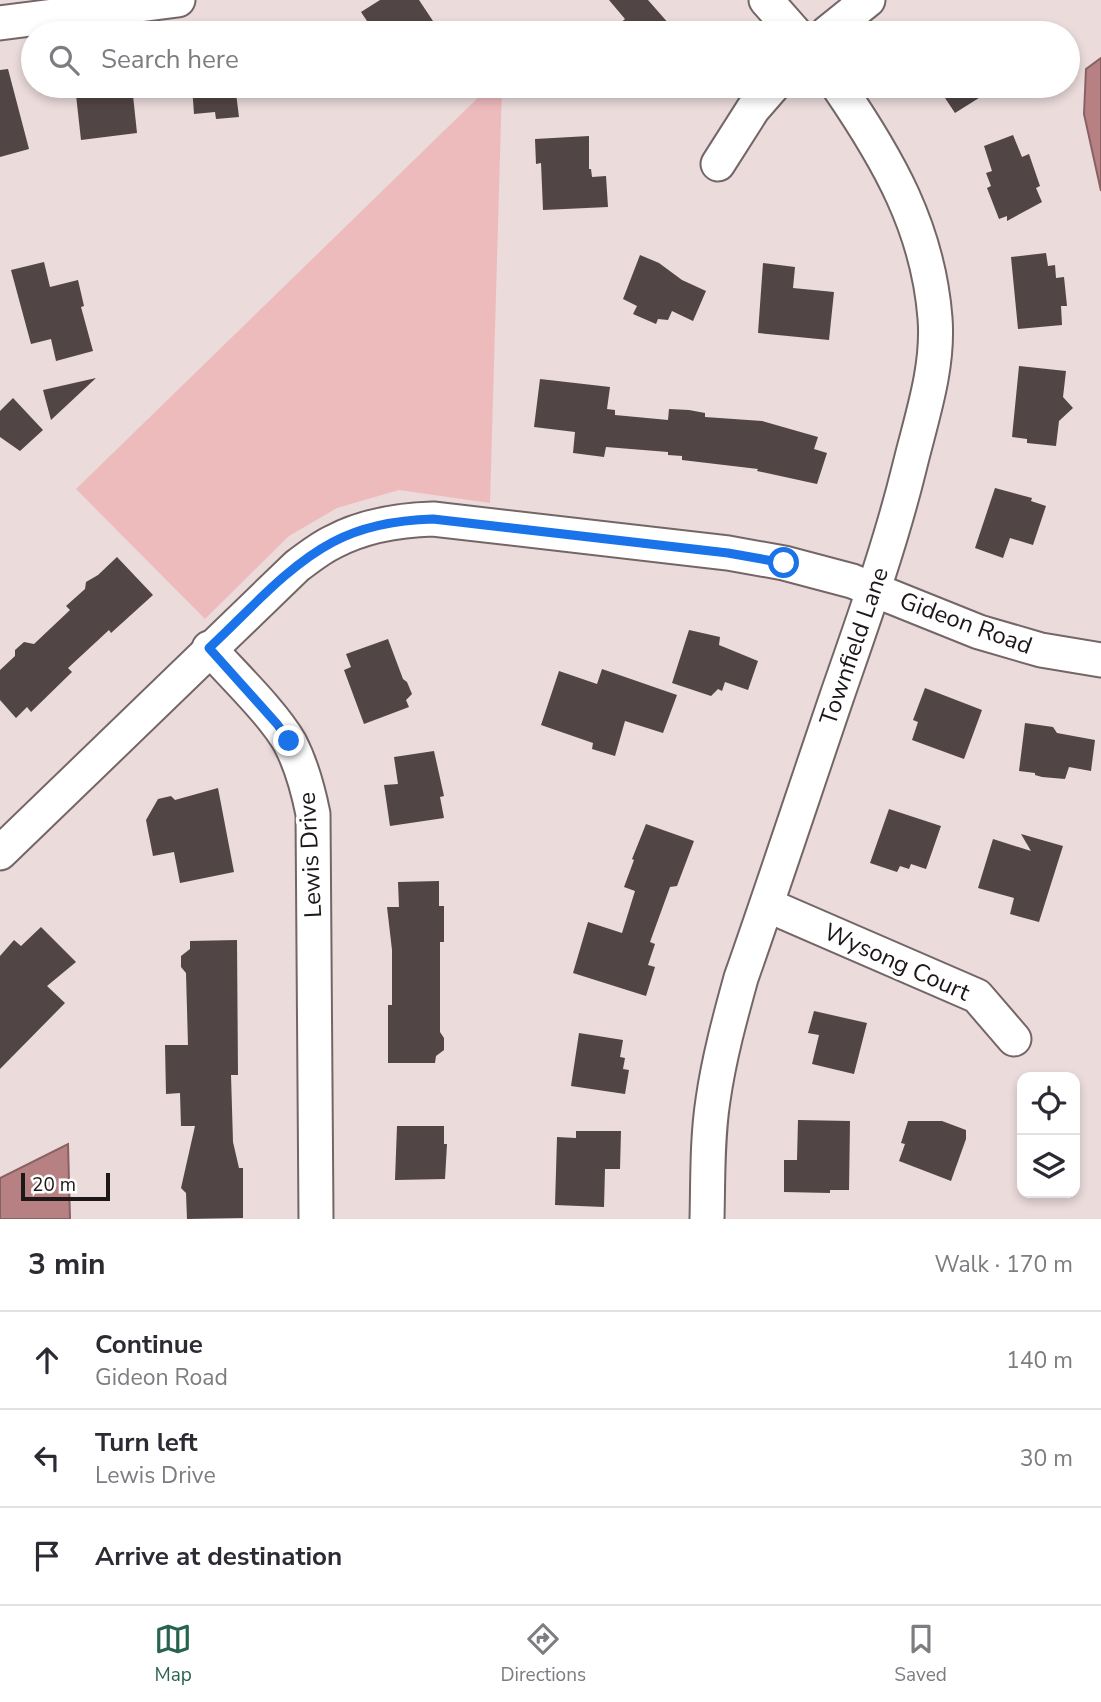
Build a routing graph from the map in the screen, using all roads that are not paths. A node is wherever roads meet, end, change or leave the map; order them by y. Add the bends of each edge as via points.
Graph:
1 (178, 0) edge
2 (766, 0) edge
3 (868, 0) edge
4 (36, 8) edge
5 (784, 21) edge
6 (842, 21) edge
7 (0, 23) edge
8 (763, 98) edge
9 (846, 98) edge
10 (718, 164) dead end
11 (874, 589) junction
12 (209, 648) junction
13 (1101, 660) edge
14 (0, 853) edge
15 (767, 905) junction
16 (1014, 1039) dead end
17 (316, 1219) edge
18 (707, 1219) edge

1 - 4 street
2 - 5 street
3 - 6 street
4 - 7 street
8 - 10 street
9 - 11 street, Townfield Lane via 908,204 923,247 935,320 934,369 894,531
11 - 12 street, Gideon Road via 784,563 728,553 411,520 374,526 333,542 297,566
11 - 13 street, Gideon Road via 979,632 1041,650
11 - 15 street, Townfield Lane
12 - 14 street
12 - 17 street, Lewis Drive via 289,741 306,780 313,814
15 - 16 street, Wysong Court via 977,996
15 - 18 street, Townfield Lane via 726,1032 713,1101

